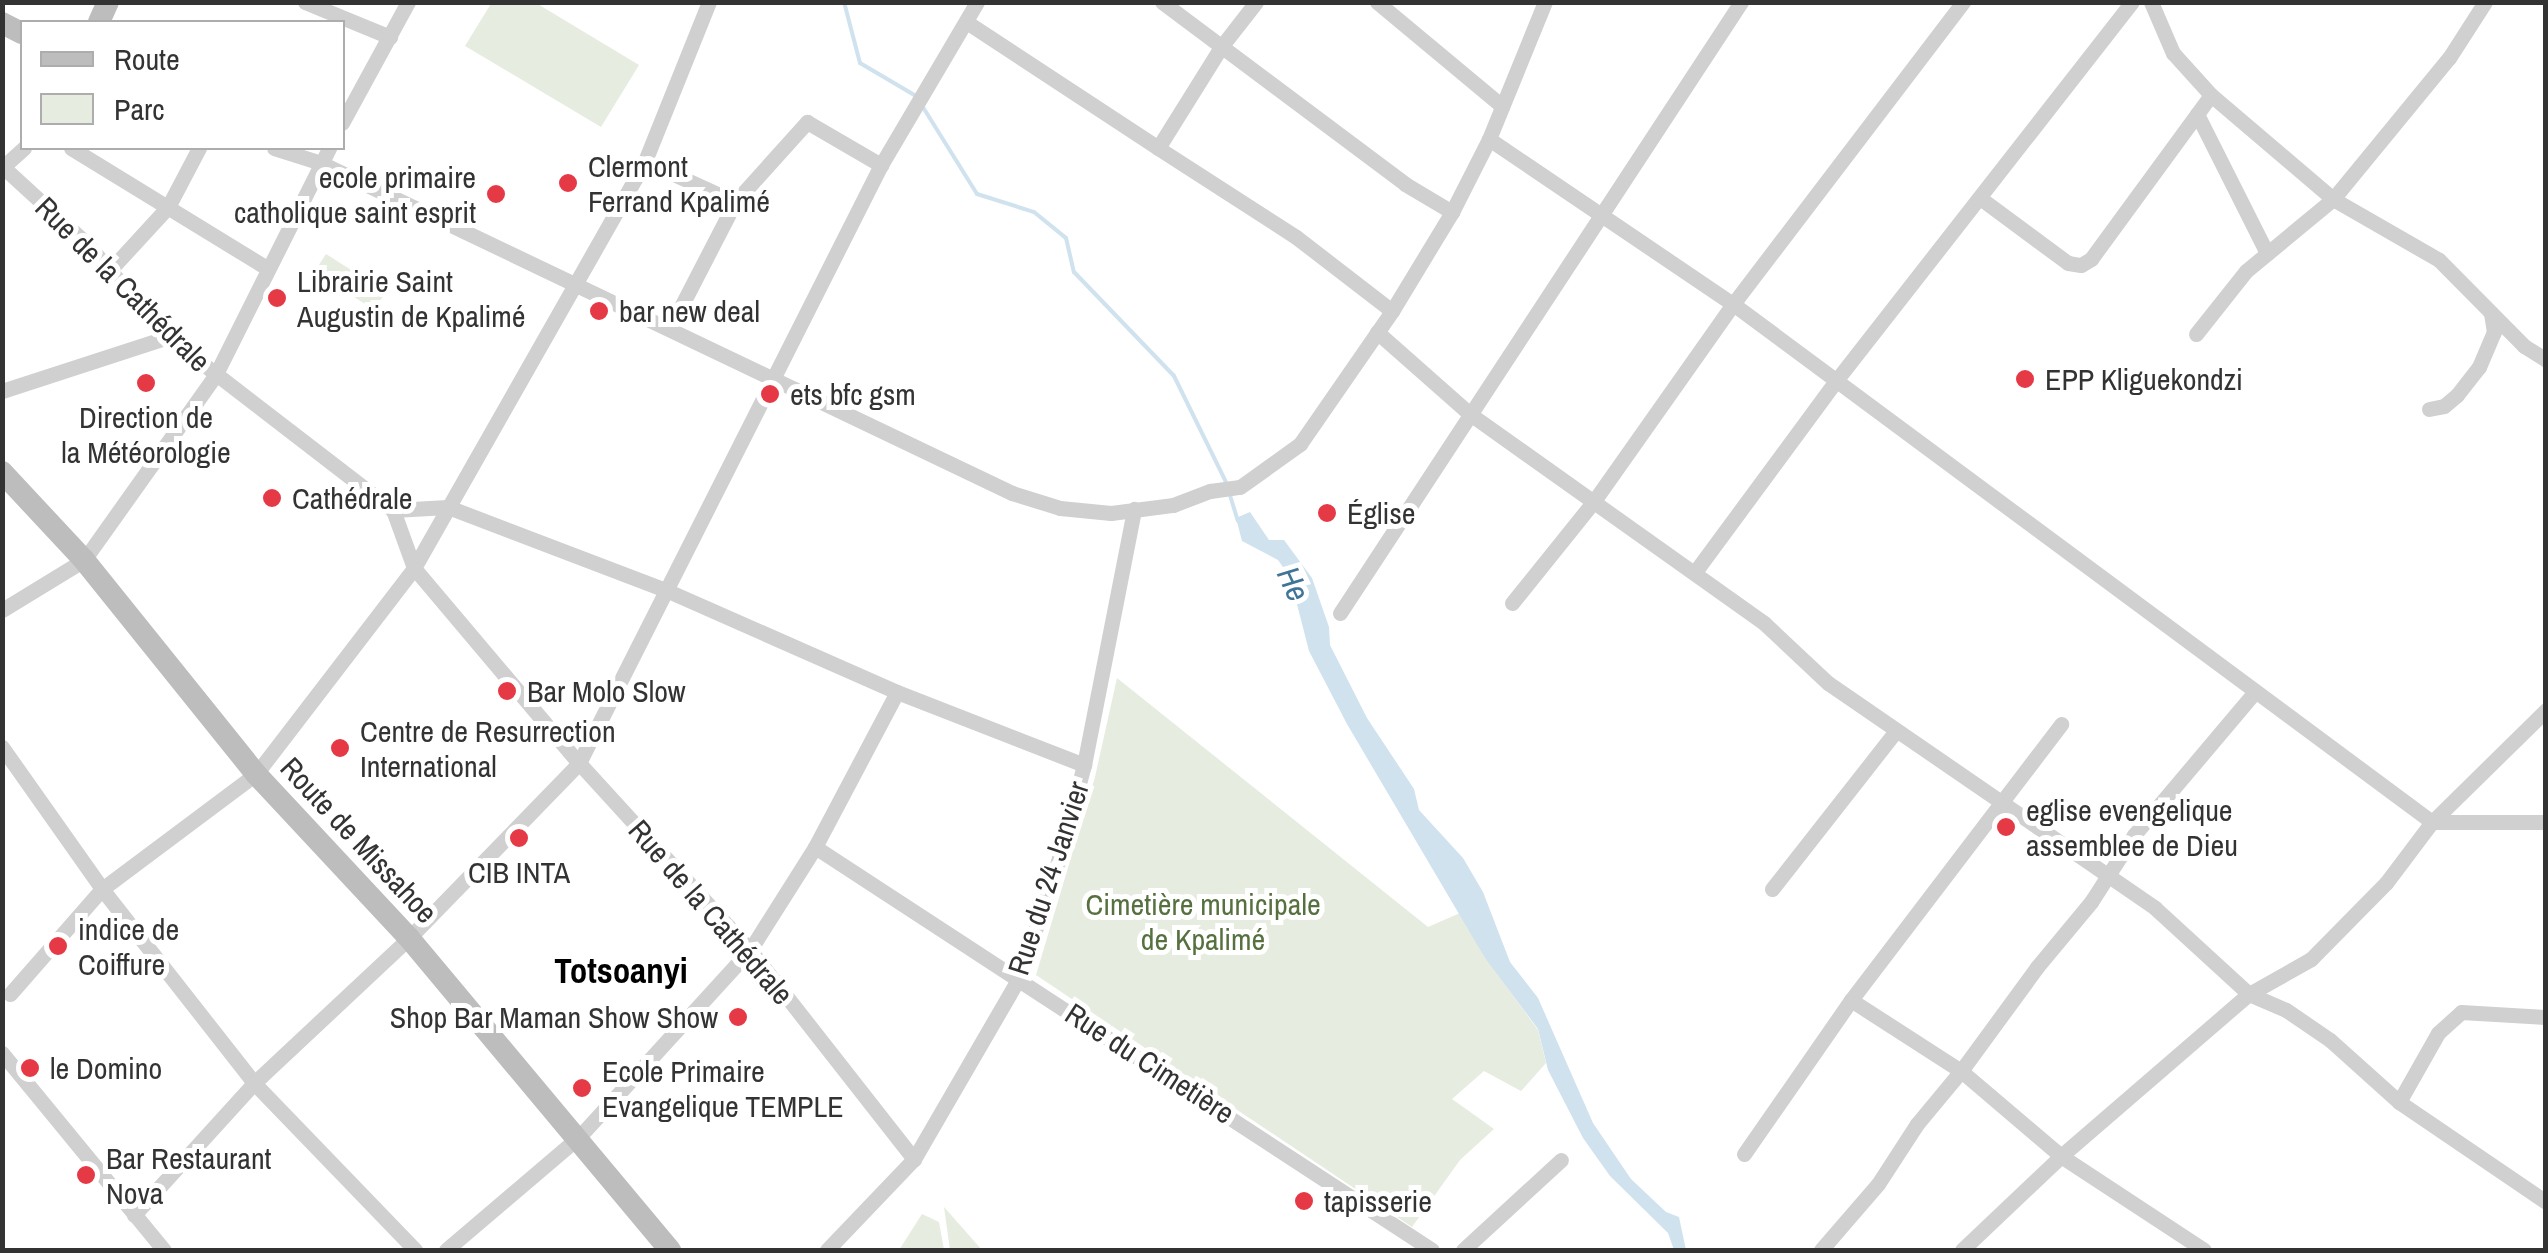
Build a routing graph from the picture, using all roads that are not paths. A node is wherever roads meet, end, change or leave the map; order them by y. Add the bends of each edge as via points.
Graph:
1 (306, 2) edge
2 (408, 2) edge
3 (709, 2) edge
4 (977, 2) edge
5 (1162, 2) edge
6 (1256, 2) edge
7 (1377, 2) edge
8 (1545, 2) edge
9 (1742, 2) edge
10 (1963, 2) edge
11 (2132, 2) edge
12 (2152, 2) edge
13 (2485, 2) edge
14 (968, 23) junction
15 (390, 36) junction
16 (1221, 46) junction
17 (2211, 95) junction
18 (1502, 106) junction
19 (2197, 114) junction
20 (345, 118) edge
21 (1489, 139) junction
22 (1158, 148) junction
23 (74, 150) edge
24 (198, 150) edge
25 (280, 150) edge
26 (328, 150) edge
27 (645, 161) junction
28 (321, 163) junction
29 (882, 165) junction
30 (3, 166) edge
31 (1980, 198) junction
32 (2333, 199) junction
33 (735, 202) junction
34 (168, 207) junction
35 (1452, 212) junction
36 (1604, 215) junction
37 (2267, 253) junction
38 (267, 268) junction
39 (110, 270) junction
40 (574, 286) junction
41 (1733, 304) junction
42 (1392, 311) junction
43 (2491, 314) junction
44 (670, 328) junction
45 (1376, 332) junction
46 (2196, 334) dead end
47 (168, 337) junction
48 (2546, 360) edge
49 (215, 376) junction
50 (773, 381) junction
51 (1834, 382) junction
52 (2, 391) edge
53 (2429, 409) dead end
54 (1470, 414) junction
55 (2, 472) edge
56 (1594, 502) junction
57 (448, 507) junction
58 (1134, 508) junction
59 (393, 510) junction
60 (84, 560) junction
61 (414, 568) junction
62 (1695, 572) junction
63 (668, 591) junction
64 (1512, 604) dead end
65 (2, 610) edge
66 (1340, 613) dead end
67 (897, 692) junction
68 (2255, 692) junction
69 (2546, 710) edge
70 (2061, 724) dead end
71 (1895, 732) junction
72 (2, 747) edge
73 (579, 763) junction
74 (1084, 765) junction
75 (256, 774) junction
76 (2004, 804) junction
77 (2432, 822) junction
78 (2546, 822) edge
79 (816, 847) junction
80 (2107, 876) junction
81 (102, 888) junction
82 (1772, 889) dead end
83 (409, 938) junction
84 (750, 950) junction
85 (1019, 978) junction
86 (5, 993) edge
87 (2250, 994) junction
88 (1851, 1000) junction
89 (2546, 1017) edge
90 (2, 1053) edge
91 (1961, 1072) junction
92 (254, 1083) junction
93 (2399, 1102) junction
94 (579, 1136) junction
95 (1744, 1154) dead end
96 (2061, 1156) junction
97 (914, 1160) junction
98 (1562, 1160) dead end
99 (2546, 1202) edge
100 (134, 1215) junction
101 (164, 1250) edge
102 (415, 1250) edge
103 (446, 1250) edge
104 (670, 1250) edge
105 (827, 1250) edge
106 (1432, 1250) edge
107 (1464, 1250) edge
108 (1821, 1250) edge
109 (1962, 1250) edge
110 (2204, 1250) edge

1 - 15 street
2 - 15 street
3 - 27 street
4 - 14 street
5 - 16 street
6 - 16 street
7 - 18 street
8 - 18 street
9 - 36 street
10 - 41 street
11 - 31 street
12 - 17 street via 2173,53
13 - 32 street via 2449,58
14 - 22 street
14 - 29 street
15 - 20 street
16 - 22 street
16 - 35 street
17 - 19 street
17 - 32 street
18 - 21 street
19 - 31 street via 2081,265 2068,263
19 - 37 street
21 - 35 street
21 - 36 street
22 - 42 street via 1296,236
23 - 34 street
24 - 34 street
25 - 28 street
26 - 28 street
27 - 33 street
27 - 40 street
28 - 38 street
28 - 40 street
29 - 33 street via 807,122
29 - 50 street
30 - 39 street, Rue de la Cathédrale
31 - 51 street
32 - 37 street
32 - 43 street via 2440,260
33 - 44 street
34 - 38 street
34 - 39 street
35 - 42 street
36 - 41 street
36 - 54 street
37 - 46 street
38 - 49 street
39 - 47 street, Rue de la Cathédrale
40 - 44 street
40 - 57 street
41 - 51 street
41 - 56 street
42 - 45 street
43 - 48 street
43 - 53 street via 2494,332 2478,367 2457,395
44 - 50 street
45 - 54 street
45 - 58 street via 1300,444 1232,489
47 - 49 street, Rue de la Cathédrale
47 - 52 street
49 - 59 street, Rue de la Cathédrale
49 - 60 street
50 - 58 street via 1012,494 1060,508
50 - 63 street
51 - 62 street
51 - 68 street
54 - 56 street
54 - 66 street
55 - 60 main road, Route de Missahoe
56 - 62 street
56 - 64 street
57 - 59 street
57 - 61 street
57 - 63 street
58 - 74 street, Rue du 24 Janvier
59 - 61 street, Rue de la Cathédrale
60 - 65 street
60 - 75 main road, Route de Missahoe
61 - 73 street, Rue de la Cathédrale
61 - 75 street
62 - 71 street
63 - 67 street
63 - 73 street
67 - 74 street
67 - 79 street
68 - 77 street
68 - 80 street
69 - 77 street
70 - 76 street
71 - 76 street
71 - 82 street
72 - 81 street
73 - 83 street
73 - 84 street, Rue de la Cathédrale
74 - 85 street, Rue du 24 Janvier
75 - 81 street
75 - 83 main road, Route de Missahoe
76 - 80 street
76 - 88 street
77 - 78 street
77 - 87 street via 2386,884 2311,959
79 - 84 street
79 - 85 street, Rue du Cimetière
80 - 87 street via 2156,908
80 - 91 street
81 - 86 street
81 - 92 street
83 - 92 street
83 - 94 main road, Route de Missahoe
84 - 94 street
84 - 97 street, Rue de la Cathédrale
85 - 97 street, Rue du 24 Janvier
85 - 106 street, Rue du Cimetière
87 - 93 street via 2330,1040
87 - 96 street
88 - 91 street
88 - 95 street
89 - 93 street via 2461,1012 2438,1033
90 - 100 street
91 - 96 street
91 - 108 street
92 - 100 street
92 - 102 street
93 - 99 street
94 - 103 street
94 - 104 main road, Route de Missahoe
96 - 109 street
96 - 110 street
97 - 105 street, Rue du 24 Janvier
98 - 107 street
100 - 101 street

